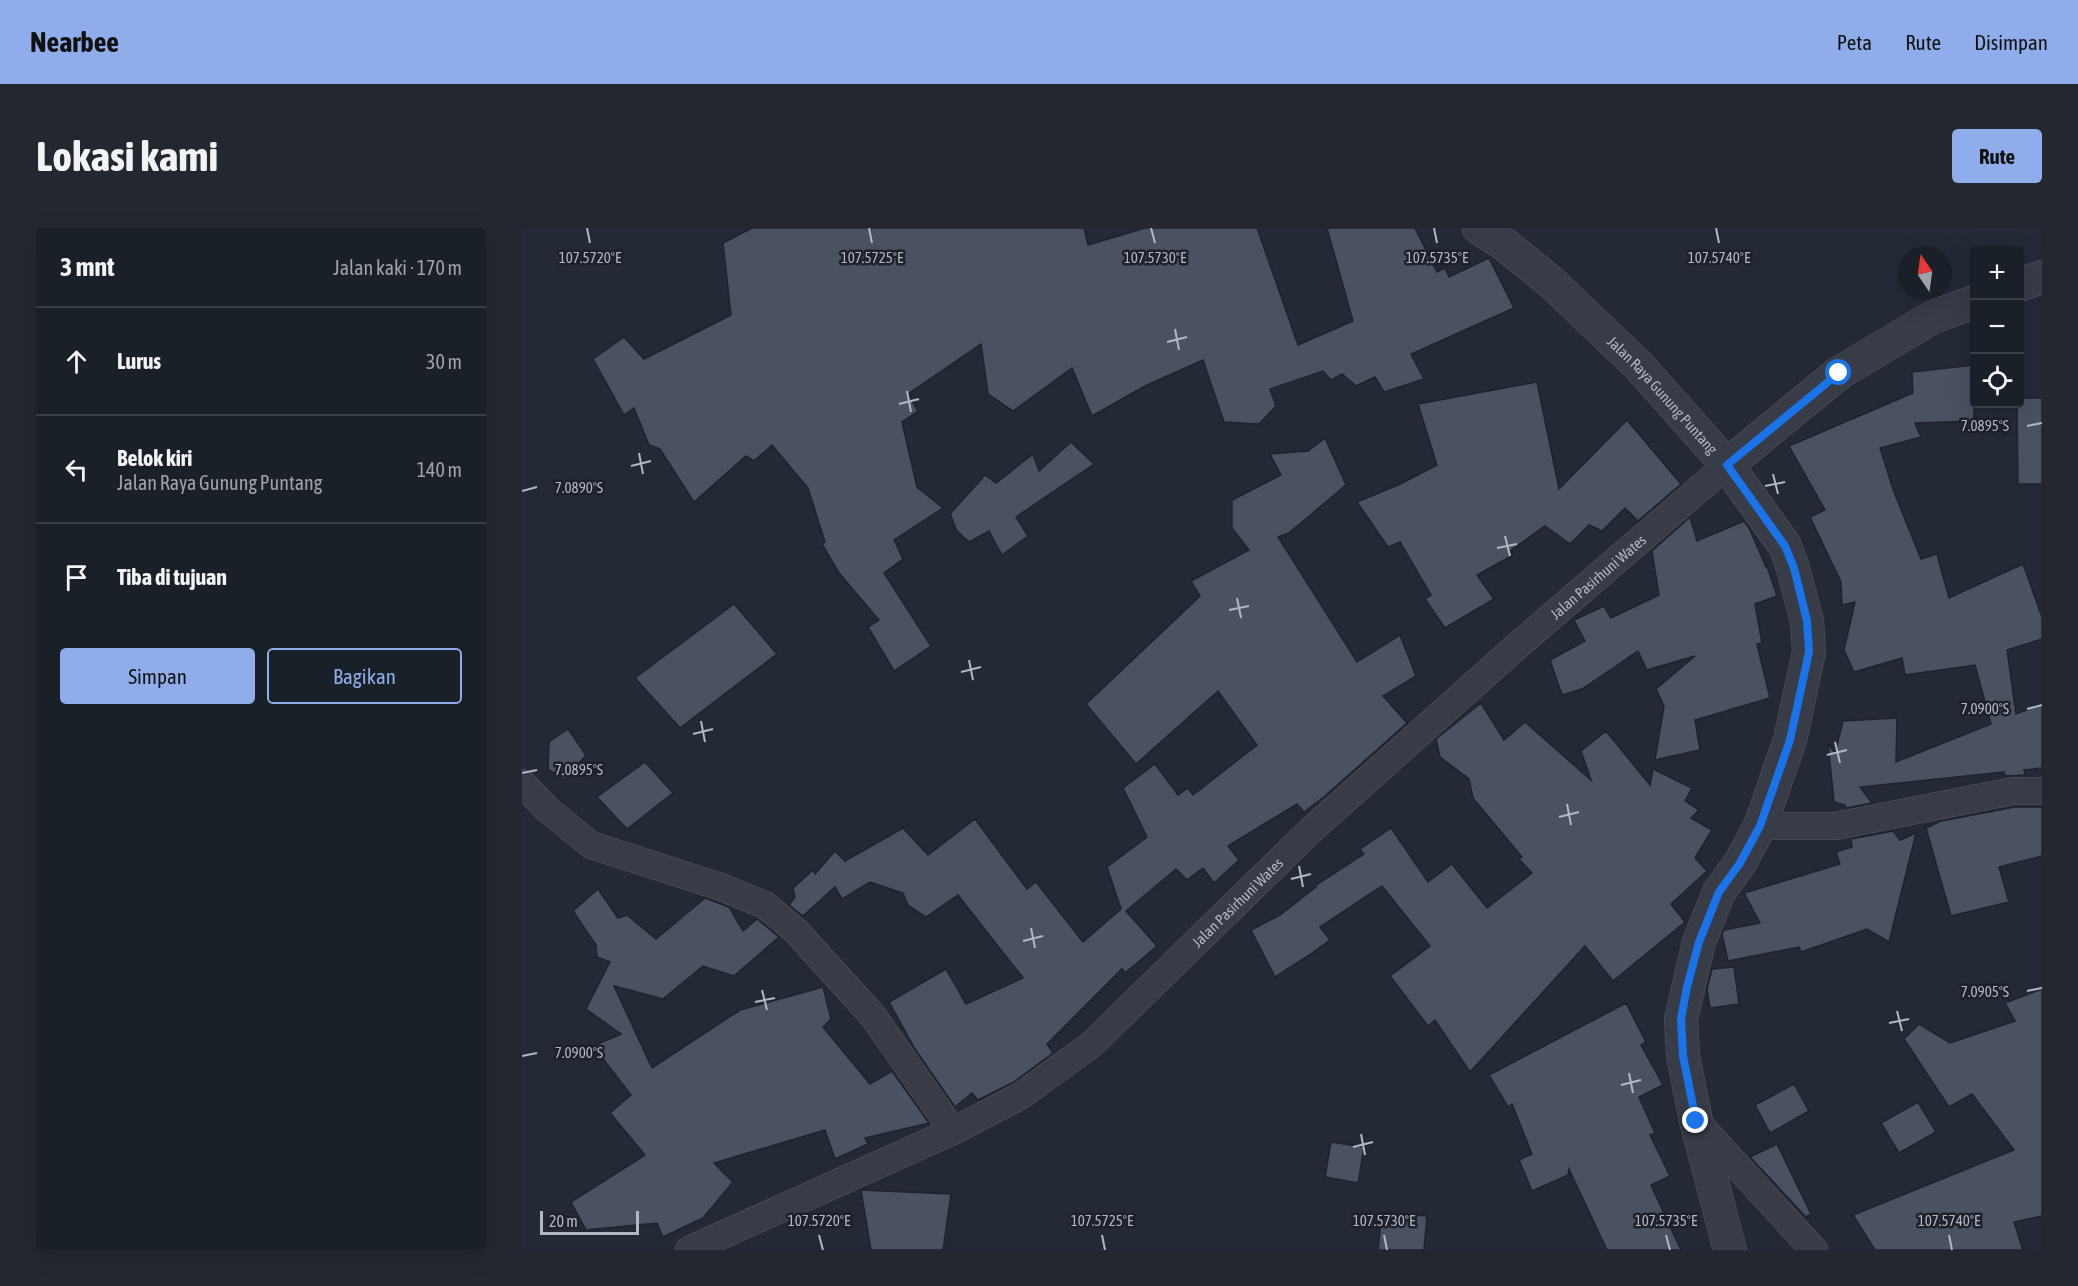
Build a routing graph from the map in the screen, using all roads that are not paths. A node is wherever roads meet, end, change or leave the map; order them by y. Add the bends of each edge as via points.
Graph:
1 (1479, 228) edge
2 (2042, 277) edge
3 (2024, 283) edge
4 (1970, 303) edge
5 (1727, 465) junction
6 (522, 783) edge
7 (2042, 791) edge
8 (1760, 826) junction
9 (1696, 1121) junction
10 (953, 1131) junction
11 (689, 1250) edge
12 (1730, 1250) edge
13 (1814, 1250) edge

1 - 5 street, Jalan Raya Gunung Puntang via 1551,282 1640,366
2 - 3 street
4 - 5 street via 1933,317 1839,373
5 - 8 street, Jalan Raya Gunung Puntang via 1785,546 1807,621 1809,652 1790,740
5 - 10 street, Jalan Pasirhuni Wates via 1310,831 1092,1044 1022,1095
6 - 10 street via 591,845 765,904 795,930 873,1016
7 - 8 street via 2001,793 1836,826
8 - 9 street, Jalan Raya Gunung Puntang via 1719,892 1687,987 1681,1019 1683,1056
9 - 12 street, Jalan Raya Gunung Puntang
9 - 13 street
10 - 11 street, Jalan Pasirhuni Wates

